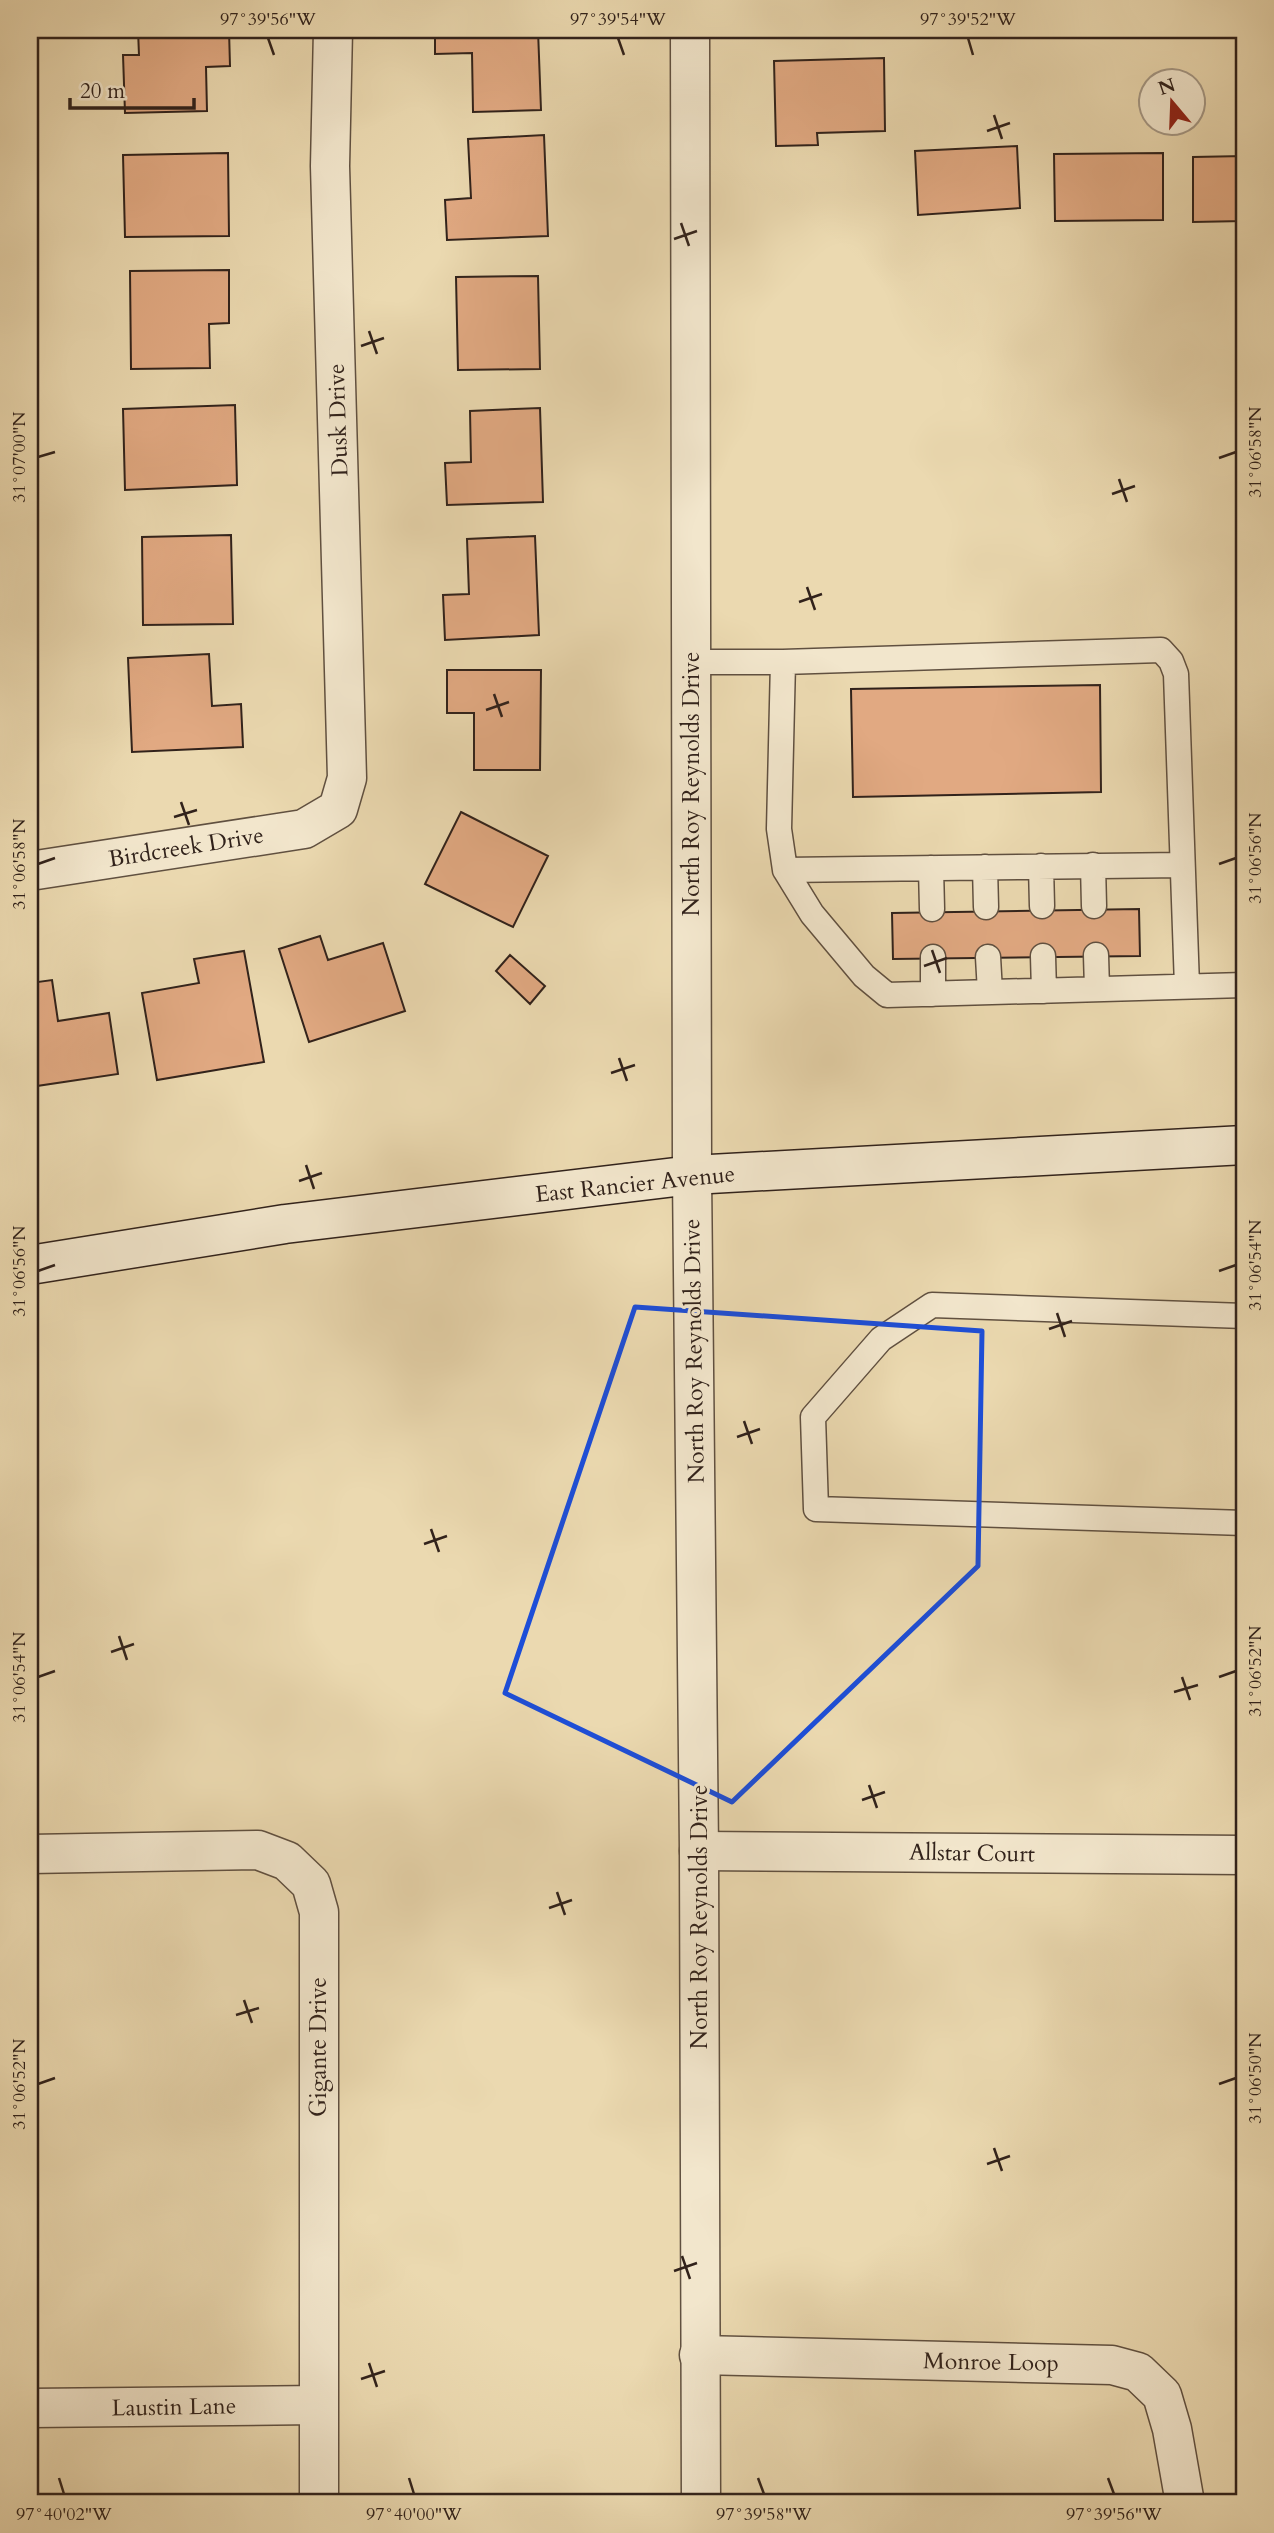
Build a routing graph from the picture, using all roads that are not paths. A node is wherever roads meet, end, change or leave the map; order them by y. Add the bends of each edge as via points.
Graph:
1 (333, 30) edge
2 (690, 30) edge
3 (691, 662) junction
4 (783, 662) junction
5 (338, 808) joint
6 (1182, 865) junction
7 (1041, 866) junction
8 (1093, 866) junction
9 (985, 867) junction
10 (930, 868) junction
11 (785, 870) junction
12 (30, 871) edge
13 (1042, 906) dead end
14 (1094, 906) dead end
15 (986, 907) dead end
16 (932, 909) dead end
17 (1096, 955) dead end
18 (1043, 956) dead end
19 (933, 957) dead end
20 (988, 957) dead end
21 (1244, 985) edge
22 (1186, 986) junction
23 (1097, 989) junction
24 (1044, 991) junction
25 (989, 992) junction
26 (933, 993) junction
27 (1244, 1145) edge
28 (692, 1175) junction
29 (30, 1265) edge
30 (1244, 1316) edge
31 (1244, 1523) edge
32 (699, 1851) junction
33 (30, 1854) edge
34 (1244, 1855) edge
35 (699, 2355) junction
36 (318, 2405) junction
37 (30, 2408) edge
38 (319, 2503) edge
39 (701, 2503) edge
40 (1185, 2503) edge

1 - 5 street, Dusk Drive via 331,166 348,778
2 - 3 street, North Roy Reynolds Drive
3 - 4 lane
3 - 28 street, North Roy Reynolds Drive
4 - 6 lane via 1161,650 1176,674
4 - 11 lane via 779,829
5 - 12 street, Birdcreek Drive via 304,829
6 - 8 lane
6 - 22 lane
7 - 8 lane
7 - 9 lane
7 - 13 lane
8 - 14 lane
9 - 10 lane
9 - 15 lane
10 - 11 lane
10 - 16 lane
11 - 26 lane via 812,914 864,976 887,995
17 - 23 lane
18 - 24 lane
19 - 26 lane
20 - 25 lane
21 - 22 lane
22 - 23 lane
23 - 24 lane
24 - 25 lane
25 - 26 lane
27 - 28 street, East Rancier Avenue
28 - 29 street, East Rancier Avenue via 285,1224
28 - 32 street, North Roy Reynolds Drive
30 - 31 lane via 932,1305 881,1339 813,1417 816,1509
32 - 34 street, Allstar Court
32 - 35 street, North Roy Reynolds Drive
33 - 36 street, Gigante Drive via 258,1850 287,1861 311,1884 319,1912
35 - 39 street, North Roy Reynolds Drive
35 - 40 street, Monroe Loop via 1112,2365 1138,2372 1161,2395
36 - 37 street, Laustin Lane
36 - 38 street, Gigante Drive

